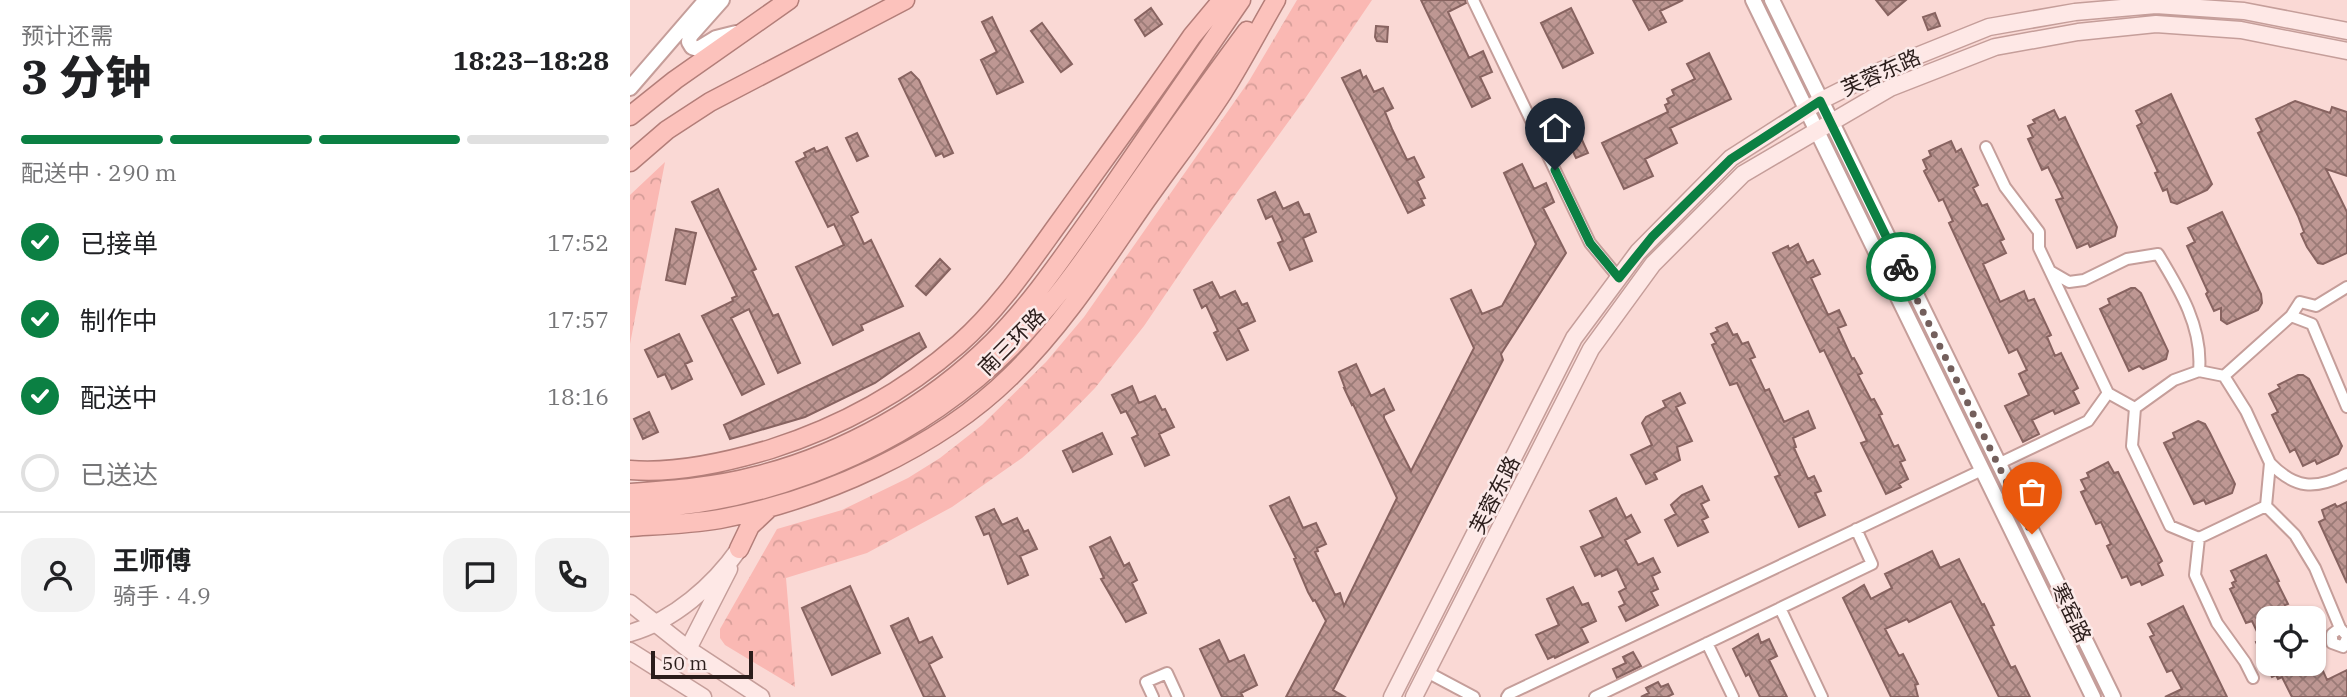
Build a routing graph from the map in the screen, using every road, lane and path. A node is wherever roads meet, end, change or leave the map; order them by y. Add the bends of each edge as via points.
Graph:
1 (706, 0) edge
2 (722, 0) edge
3 (789, 0) edge
4 (905, 0) edge
5 (1222, 0) edge
6 (1241, 0) edge
7 (1269, 0) edge
8 (1276, 0) edge
9 (1473, 0) edge
10 (1753, 0) edge
11 (1772, 0) edge
12 (744, 31) junction
13 (2347, 31) edge
14 (2347, 51) edge
15 (630, 88) edge
16 (1820, 101) junction
17 (1806, 112) junction
18 (630, 116) edge
19 (1831, 123) junction
20 (1816, 132) junction
21 (1986, 147) dead end
22 (630, 162) edge
23 (2050, 271) junction
24 (1619, 278) junction
25 (2347, 287) edge
26 (2316, 306) junction
27 (2291, 316) junction
28 (2312, 324) junction
29 (2199, 370) junction
30 (2224, 376) junction
31 (2108, 393) junction
32 (2347, 407) edge
33 (2135, 408) junction
34 (2270, 463) junction
35 (1998, 464) junction
36 (630, 470) edge
37 (1982, 470) junction
38 (2347, 474) edge
39 (630, 493) edge
40 (786, 501) junction
41 (2266, 506) junction
42 (630, 509) edge
43 (630, 527) edge
44 (1856, 530) junction
45 (2199, 538) junction
46 (739, 549) junction
47 (630, 603) edge
48 (1780, 608) junction
49 (656, 623) junction
50 (630, 633) edge
51 (2345, 634) edge
52 (1707, 643) junction
53 (688, 649) junction
54 (630, 651) edge
55 (1427, 672) junction
56 (2253, 678) dead end
57 (1610, 694) edge
58 (704, 697) edge
59 (761, 697) edge
60 (1153, 697) edge
61 (1178, 697) edge
62 (1392, 697) edge
63 (1414, 697) edge
64 (1474, 697) edge
65 (1507, 697) edge
66 (1595, 697) edge
67 (1733, 697) edge
68 (1822, 697) edge
69 (2093, 697) edge
70 (2113, 697) edge

1 - 15 street
2 - 12 street via 690,36 692,47 698,49 716,38
3 - 12 highway
4 - 22 highway via 710,102
5 - 36 highway via 1014,283 939,360 882,400 820,432 717,462
6 - 39 highway, 南三环路 via 1034,296 991,344 937,389 848,442 785,467 726,483
7 - 42 highway, 南三环路 via 1058,295 1012,346 953,397 884,441 795,479 714,500
8 - 40 highway via 1223,92 1101,267 1010,377 915,446
9 - 24 street via 1590,243
10 - 17 street, 寒窑路
11 - 16 street, 寒窑路
12 - 18 highway
13 - 16 main road, 芙蓉东路 via 2244,11 2155,5 2076,12 1989,27 1882,70
14 - 19 main road, 芙蓉东路 via 2241,30 2156,24 2078,32 1995,47 1890,88
16 - 17 main road, 芙蓉东路
16 - 19 street, 寒窑路
17 - 20 street, 寒窑路
17 - 24 main road, 芙蓉东路 via 1731,159 1646,243
19 - 20 main road, 芙蓉东路
19 - 35 street, 寒窑路
20 - 37 street, 寒窑路
20 - 55 main road, 芙蓉东路 via 1733,184 1653,264 1591,349
21 - 23 street via 2006,187 2039,232 2039,248
23 - 29 street via 2069,282 2084,280 2127,259 2158,254 2183,296 2201,350
23 - 31 street
24 - 62 main road, 芙蓉东路 via 1574,338
25 - 26 street
26 - 27 street via 2300,302
26 - 28 street
27 - 28 street
27 - 30 street
28 - 32 street
29 - 30 street
29 - 33 street via 2174,380
30 - 34 street
31 - 33 street
31 - 35 street via 2088,421
33 - 45 street via 2132,446 2170,526
34 - 38 street via 2283,477 2302,485 2320,485
34 - 41 street
35 - 70 street, 寒窑路
37 - 44 street
37 - 69 street, 寒窑路
40 - 43 highway via 720,519
40 - 46 highway via 756,518
41 - 45 street
41 - 51 street via 2295,535
44 - 48 street via 1872,564
44 - 65 street
45 - 56 street via 2195,575 2217,623
46 - 49 main road via 693,597
46 - 53 main road
47 - 49 main road
48 - 52 street
48 - 68 street
49 - 50 main road
49 - 53 main road
52 - 57 street
52 - 67 street
53 - 59 main road
54 - 58 main road
55 - 63 main road, 芙蓉东路
55 - 64 street
57 - 66 street
60 - 61 street via 1146,682 1167,673

